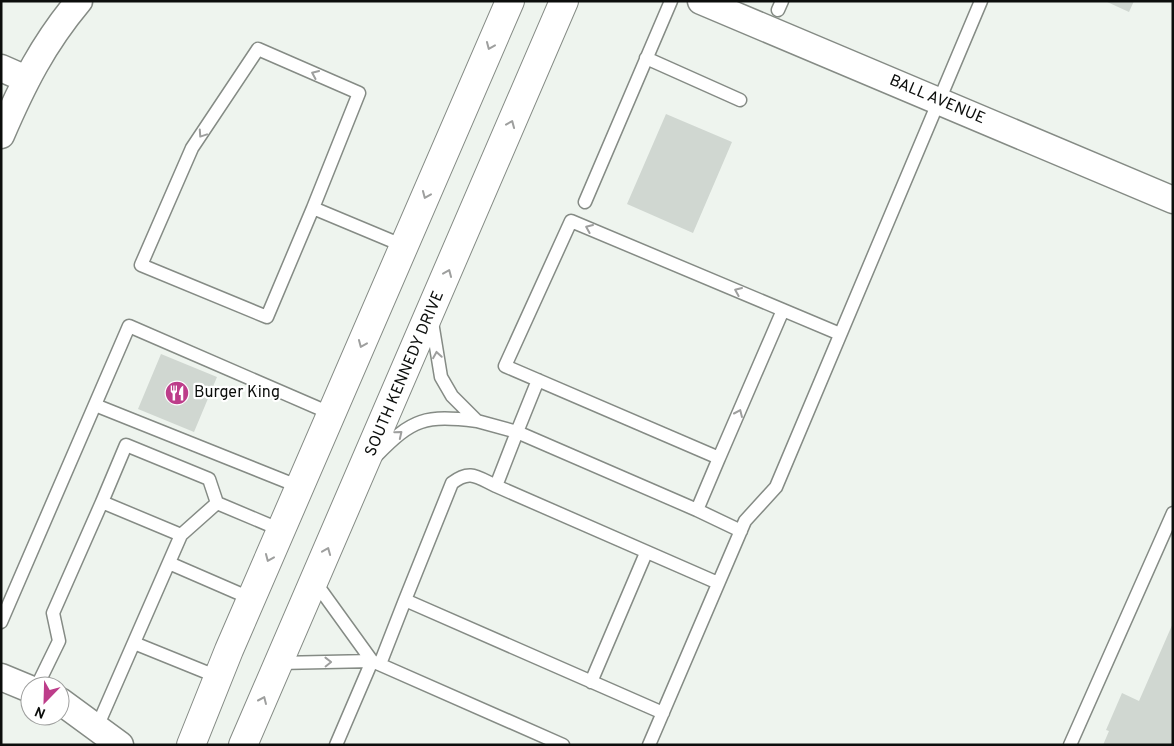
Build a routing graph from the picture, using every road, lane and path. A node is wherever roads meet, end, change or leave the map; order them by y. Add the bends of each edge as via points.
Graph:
1 (79, 1) edge
2 (510, 1) edge
3 (564, 1) edge
4 (671, 1) edge
5 (701, 1) edge
6 (981, 1) edge
7 (646, 58) junction
8 (1, 68) edge
9 (26, 79) junction
10 (740, 100) dead end
11 (938, 101) junction
12 (1, 135) edge
13 (1173, 200) edge
14 (585, 202) dead end
15 (312, 208) junction
16 (404, 246) junction
17 (436, 301) junction
18 (783, 310) junction
19 (840, 334) junction
20 (538, 380) junction
21 (95, 405) junction
22 (332, 414) junction
23 (477, 421) junction
24 (517, 432) junction
25 (719, 458) junction
26 (364, 468) junction
27 (496, 486) junction
28 (300, 487) junction
29 (102, 502) junction
30 (216, 503) junction
31 (696, 510) junction
32 (1173, 513) edge
33 (281, 530) junction
34 (741, 531) junction
35 (181, 535) junction
36 (646, 552) junction
37 (169, 563) junction
38 (315, 582) junction
39 (718, 583) junction
40 (252, 599) junction
41 (405, 600) junction
42 (1, 622) edge
43 (134, 643) junction
44 (376, 662) junction
45 (279, 663) junction
46 (42, 676) edge
47 (1, 677) edge
48 (218, 677) junction
49 (591, 682) junction
50 (20, 685) edge
51 (70, 708) edge
52 (663, 713) junction
53 (97, 727) junction
54 (120, 745) edge
55 (191, 745) edge
56 (243, 745) edge
57 (336, 745) edge
58 (562, 745) edge
59 (649, 745) edge
60 (1070, 745) edge

1 - 9 street via 42,51
2 -> 16 main road
17 -> 3 main road, SOUTH KENNEDY DRIVE
4 - 7 lane
5 - 11 street, BALL AVENUE
6 - 11 lane
7 - 10 lane
7 - 14 lane
8 - 9 street
9 - 12 street
11 - 13 street, BALL AVENUE
11 - 19 lane
15 -> 15 lane via 359,93 258,49 192,148 141,265 267,317
15 - 16 lane
16 -> 22 main road
23 -> 17 lane via 452,396 441,377 432,324
17 - 26 main road, SOUTH KENNEDY DRIVE
18 - 19 lane
18 -> 20 lane via 571,221 505,366
25 -> 18 lane
19 - 34 lane via 776,487 745,521
20 - 24 lane
20 - 25 lane
21 - 22 lane via 129,326
21 - 28 lane
21 - 42 lane
22 - 28 main road
23 - 24 lane
26 -> 23 lane via 399,432 418,422 431,418
24 - 27 lane
24 - 31 lane
25 - 31 lane
38 -> 26 main road, SOUTH KENNEDY DRIVE
27 - 36 lane
27 - 41 lane via 469,474 452,483
28 - 33 main road
29 - 30 lane via 126,445 209,479
29 - 35 lane
29 - 46 lane via 54,613 59,641
30 - 33 lane
30 - 35 lane
31 - 34 lane
32 - 60 lane
33 -> 40 main road
34 - 39 lane
35 - 37 lane
36 - 39 lane
36 - 49 lane
37 - 40 lane
37 - 43 lane
38 - 44 lane
38 - 45 main road, SOUTH KENNEDY DRIVE
39 - 52 lane
40 - 48 main road
41 - 44 lane
41 - 49 lane
43 - 48 lane
43 - 53 lane
45 -> 44 lane
44 - 57 lane
44 - 58 lane
56 -> 45 main road, SOUTH KENNEDY DRIVE
47 - 50 street
48 - 55 main road
49 - 52 lane
51 - 53 street
52 - 59 lane
53 - 54 street

